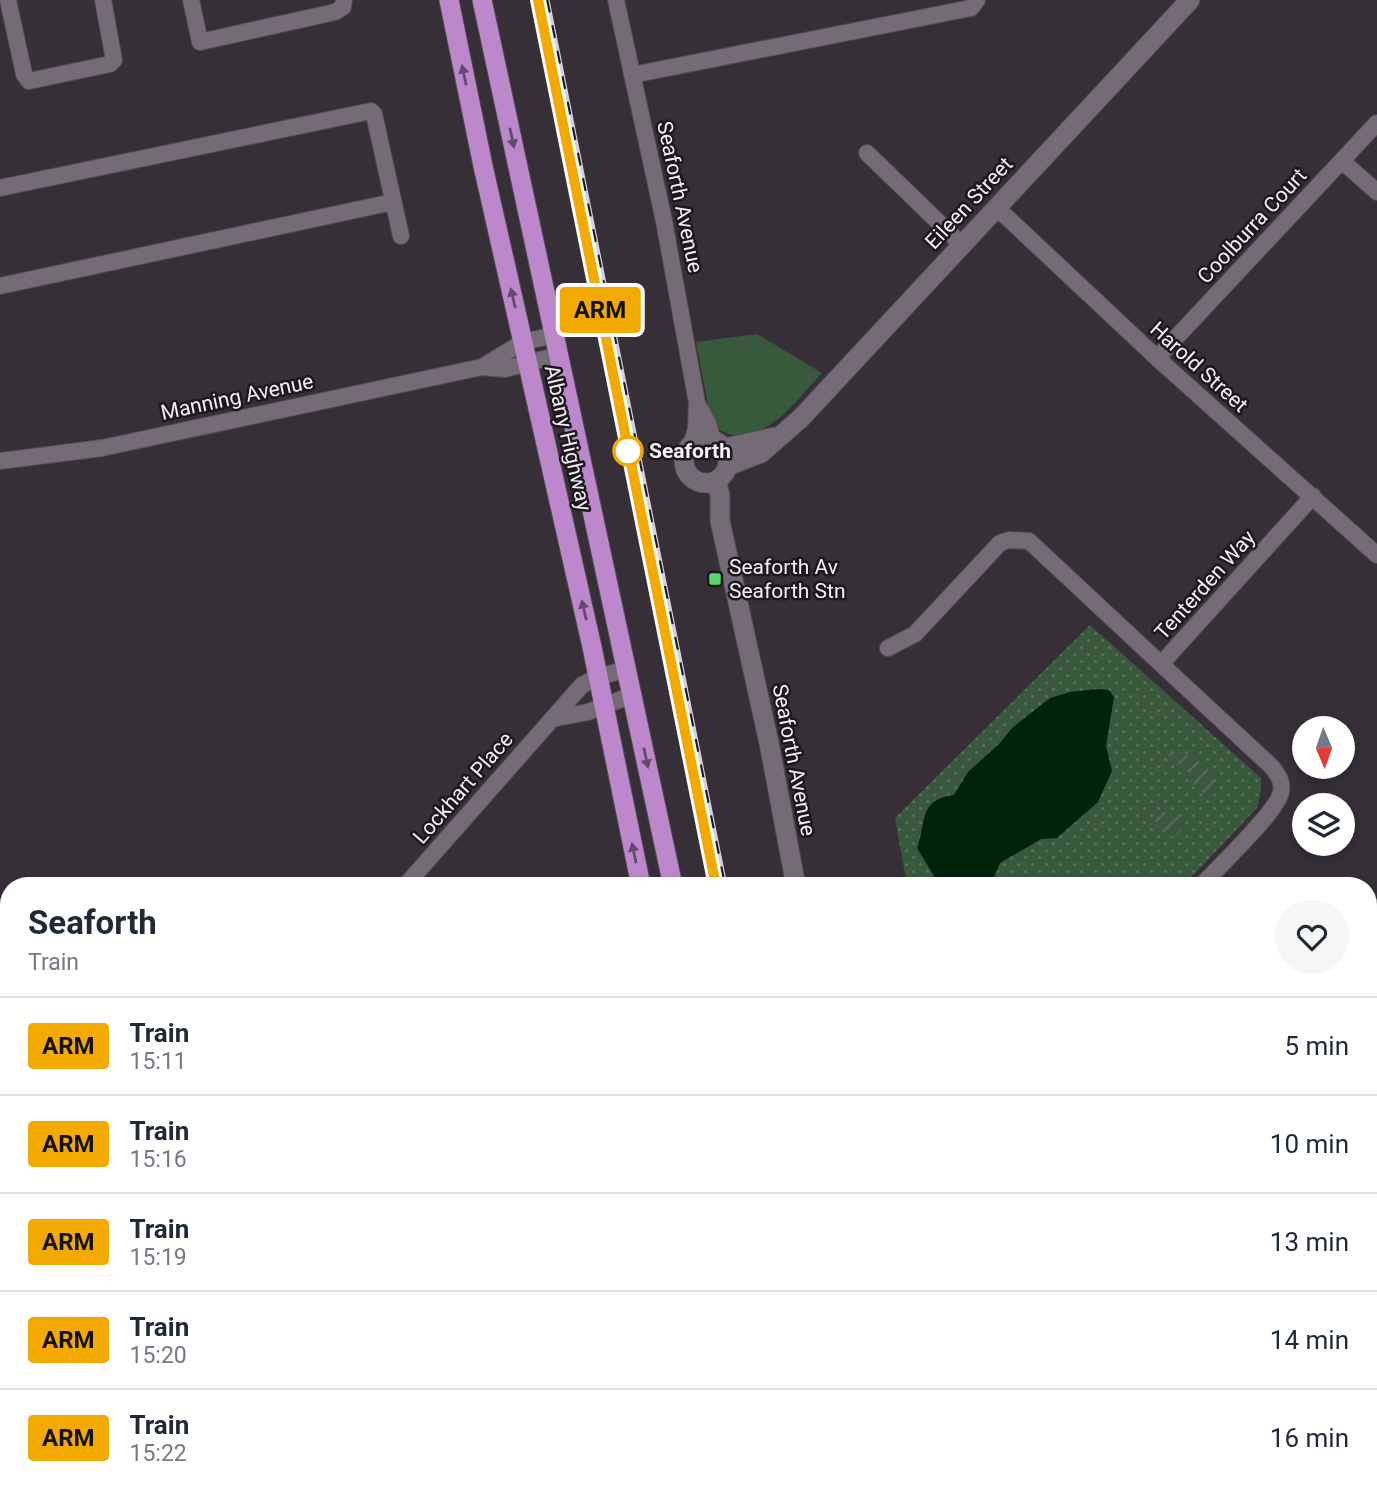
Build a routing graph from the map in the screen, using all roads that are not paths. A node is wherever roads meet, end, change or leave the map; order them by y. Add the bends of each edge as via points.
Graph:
1 (8, 0) edge
2 (103, 0) edge
3 (191, 0) edge
4 (344, 0) edge
5 (449, 0) edge
6 (482, 0) edge
7 (616, 0) edge
8 (977, 0) edge
9 (1189, 0) edge
10 (632, 75) junction
11 (1377, 123) edge
12 (867, 153) dead end
13 (1342, 160) junction
14 (0, 188) edge
15 (1377, 192) edge
16 (393, 202) junction
17 (996, 207) junction
18 (401, 236) dead end
19 (961, 244) junction
20 (0, 286) edge
21 (555, 335) junction
22 (523, 342) junction
23 (559, 355) junction
24 (1157, 358) junction
25 (527, 364) junction
26 (482, 367) junction
27 (697, 403) junction
28 (691, 445) junction
29 (722, 451) junction
30 (0, 461) edge
31 (694, 480) junction
32 (716, 481) junction
33 (1313, 496) junction
34 (720, 521) junction
35 (1377, 555) edge
36 (888, 648) dead end
37 (1161, 664) junction
38 (626, 669) junction
39 (598, 677) junction
40 (632, 695) junction
41 (603, 706) junction
42 (552, 719) junction
43 (413, 877) edge
44 (639, 877) edge
45 (671, 877) edge
46 (794, 877) edge
47 (1209, 877) edge

1 - 2 street via 29,81 114,60
3 - 4 street via 200,42 335,12
22 -> 5 highway, Albany Highway
6 -> 21 highway, Albany Highway
7 - 10 street, Seaforth Avenue
8 - 10 street via 971,8
9 - 17 street, Eileen Street
10 - 27 street, Seaforth Avenue
11 - 13 street, Coolburra Court
12 - 19 street
13 - 15 street
13 - 24 street, Coolburra Court
14 - 16 street via 372,111
16 - 18 street
16 - 20 street
17 - 19 street, Eileen Street
17 - 24 street, Harold Street
19 - 29 street, Eileen Street via 801,418 761,453
21 - 22 street, Manning Avenue
21 - 23 highway, Albany Highway
22 - 25 highway, Albany Highway
22 - 26 street, Manning Avenue
23 - 25 street, Manning Avenue
23 - 38 highway, Albany Highway
24 - 33 street, Harold Street
25 - 26 street, Manning Avenue via 505,369
39 -> 25 highway, Albany Highway
26 - 30 street, Manning Avenue via 102,447
27 - 28 street, Seaforth Avenue
27 - 29 street, Seaforth Avenue
28 - 29 street via 704,439
28 - 31 street via 684,463
29 - 32 street via 722,477
31 - 32 street
31 - 34 street, Seaforth Avenue
32 - 34 street, Seaforth Avenue
33 - 35 street, Harold Street
33 - 37 street, Tenterden Way
34 - 46 street, Seaforth Avenue
36 - 37 street via 915,634 1000,543 1018,539 1029,541
37 - 47 street, Tenterden Way via 1281,780 1281,795 1269,812
38 - 39 street, Lockhart Place
38 - 40 highway, Albany Highway
39 - 41 highway, Albany Highway
39 - 42 street, Lockhart Place via 582,685
40 - 41 street
40 -> 45 highway, Albany Highway
41 - 42 street
44 -> 41 highway, Albany Highway
42 - 43 street, Lockhart Place

